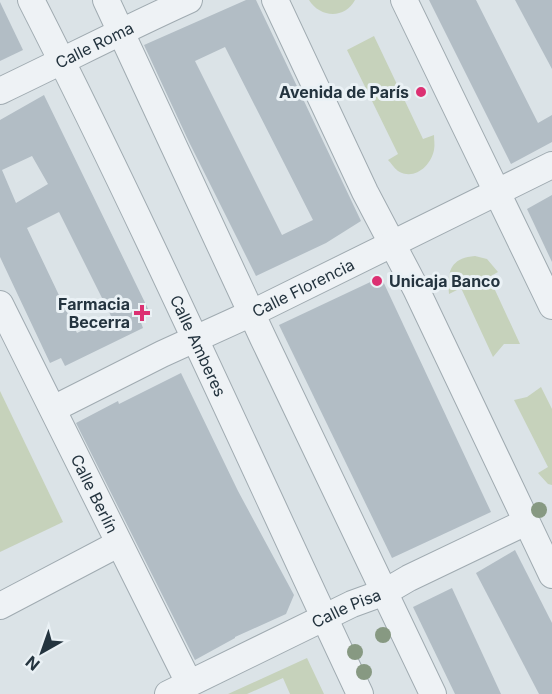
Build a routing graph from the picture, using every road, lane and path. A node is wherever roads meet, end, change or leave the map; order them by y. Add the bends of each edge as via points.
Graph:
1 (30, 0) edge
2 (106, 0) edge
3 (189, 0) edge
4 (276, 0) edge
5 (404, 0) edge
6 (121, 32) junction
7 (62, 62) junction
8 (0, 92) edge
9 (552, 165) edge
10 (498, 191) junction
11 (391, 244) junction
12 (0, 304) edge
13 (552, 306) edge
14 (252, 313) junction
15 (194, 340) junction
16 (53, 409) junction
17 (526, 522) junction
18 (118, 544) junction
19 (552, 575) edge
20 (385, 592) junction
21 (0, 606) edge
22 (324, 618) junction
23 (178, 689) edge
24 (360, 694) edge
25 (433, 694) edge

1 - 7 street, Calle Amberes
2 - 6 street
3 - 6 street, Calle Roma
4 - 11 street
5 - 10 street
6 - 7 street, Calle Roma
6 - 14 street
7 - 8 street, Calle Roma
7 - 15 street, Calle Amberes
9 - 10 street, Calle Florencia
10 - 11 street, Calle Florencia
10 - 13 street
11 - 14 street, Calle Florencia
11 - 17 street
12 - 16 street, Calle Berlín
14 - 15 street, Calle Florencia
14 - 20 street
15 - 16 street, Calle Florencia
15 - 22 street, Calle Amberes
16 - 18 street, Calle Berlín
17 - 19 street
17 - 20 street, Calle Pisa
18 - 21 street
18 - 23 street, Calle Berlín
20 - 22 street, Calle Pisa
20 - 25 street
22 - 23 street, Calle Pisa
22 - 24 street, Calle Amberes

